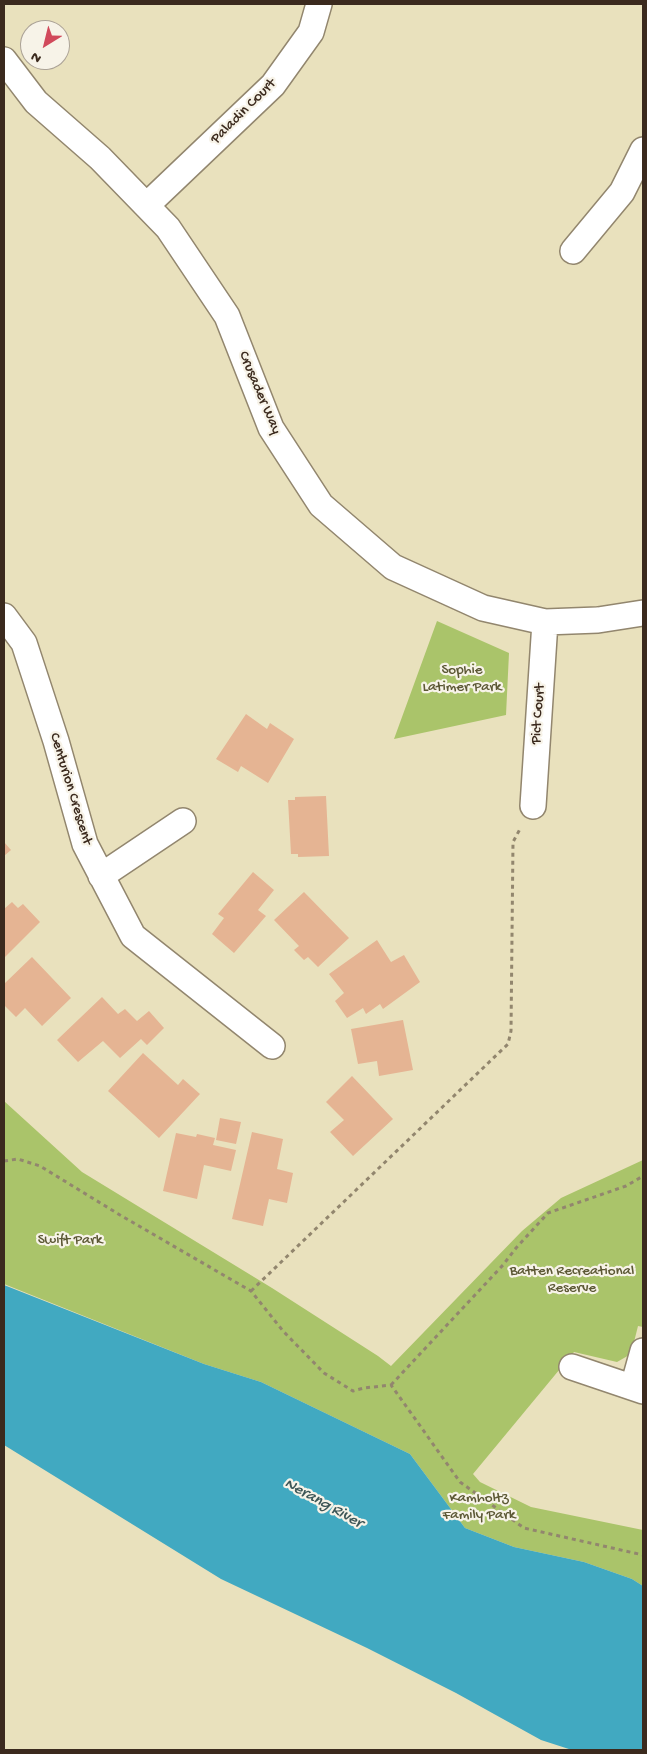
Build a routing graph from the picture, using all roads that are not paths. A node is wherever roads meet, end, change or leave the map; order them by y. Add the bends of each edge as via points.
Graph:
1 (319, 4) edge
2 (4, 60) edge
3 (643, 150) edge
4 (147, 205) junction
5 (573, 251) dead end
6 (643, 613) edge
7 (4, 616) edge
8 (545, 622) junction
9 (533, 806) road end
10 (183, 822) dead end
11 (101, 876) junction
12 (272, 1046) dead end
13 (643, 1351) edge
14 (572, 1367) dead end
15 (638, 1389) edge

1 - 4 street, Paladin Court via 312,32 273,86
2 - 4 street, Crusader Way via 36,102
3 - 5 street via 622,192
4 - 8 street, Crusader Way via 168,228 227,316 271,428 321,505 393,567 483,608
6 - 8 street, Crusader Way via 598,620
7 - 11 street, Centurion Crescent via 24,643 85,844
8 - 9 street, Pict Court
10 - 11 street
11 - 12 street, Centurion Crescent via 133,936
13 - 15 street
14 - 15 street

